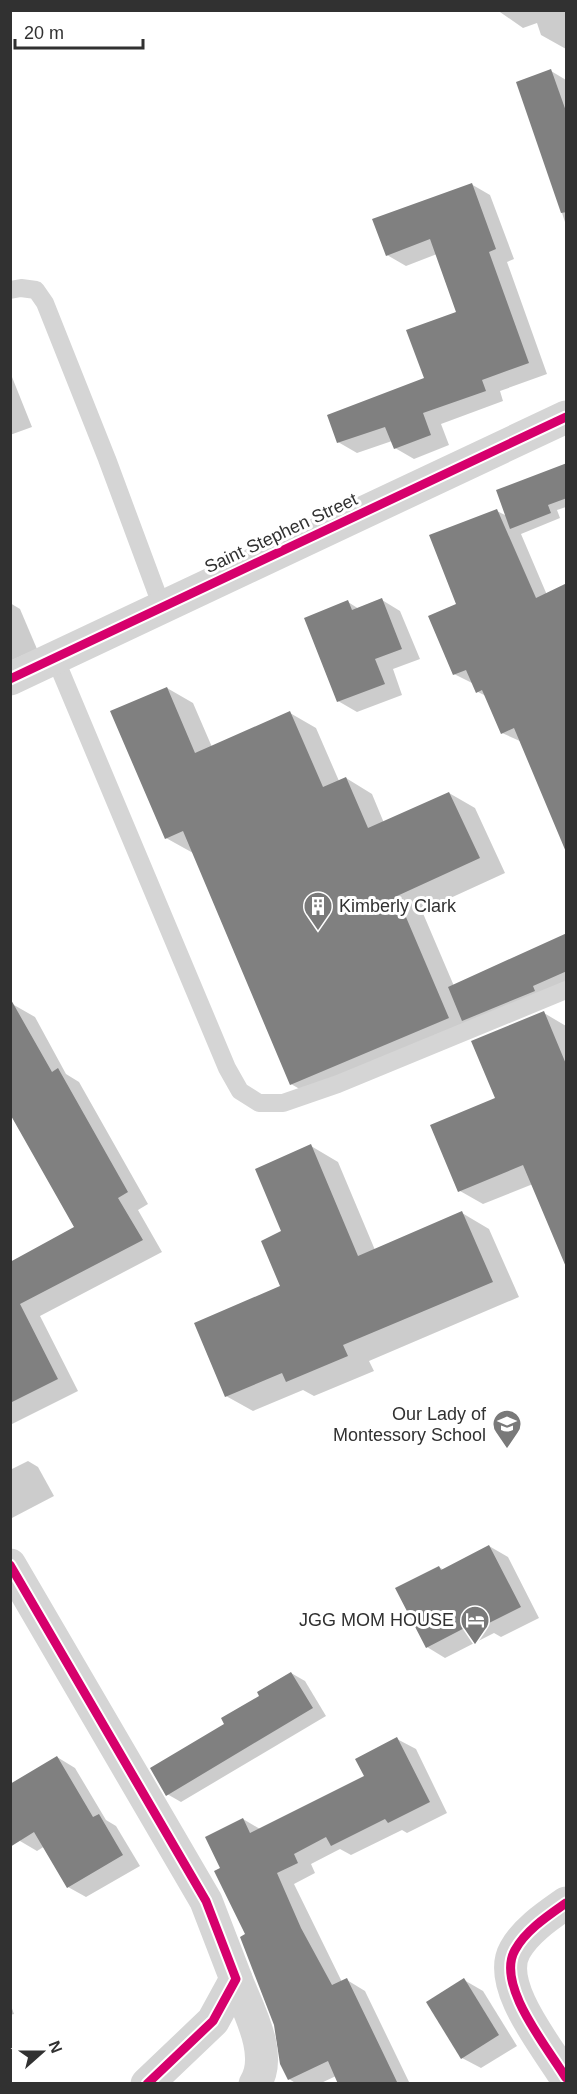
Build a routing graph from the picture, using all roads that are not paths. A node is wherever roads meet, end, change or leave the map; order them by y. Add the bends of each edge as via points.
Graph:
1 (10, 290) edge
2 (567, 417) edge
3 (162, 607) junction
4 (55, 658) junction
5 (10, 679) edge
6 (567, 990) edge
7 (10, 1565) edge
8 (567, 1903) edge
9 (236, 1979) junction
10 (567, 2078) edge
11 (147, 2084) edge
12 (255, 2084) edge

1 - 3 lane via 36,290 45,303
2 - 3 street, Saint Stephen Street
3 - 4 street, Saint Stephen Street
4 - 5 street, Saint Stephen Street
4 - 6 lane via 240,1091 259,1103 283,1103
7 - 9 street via 206,1901
8 - 10 street via 528,1934 515,1949 509,1965 523,2009
9 - 11 street via 213,2020
9 - 12 street via 262,2052 260,2076

